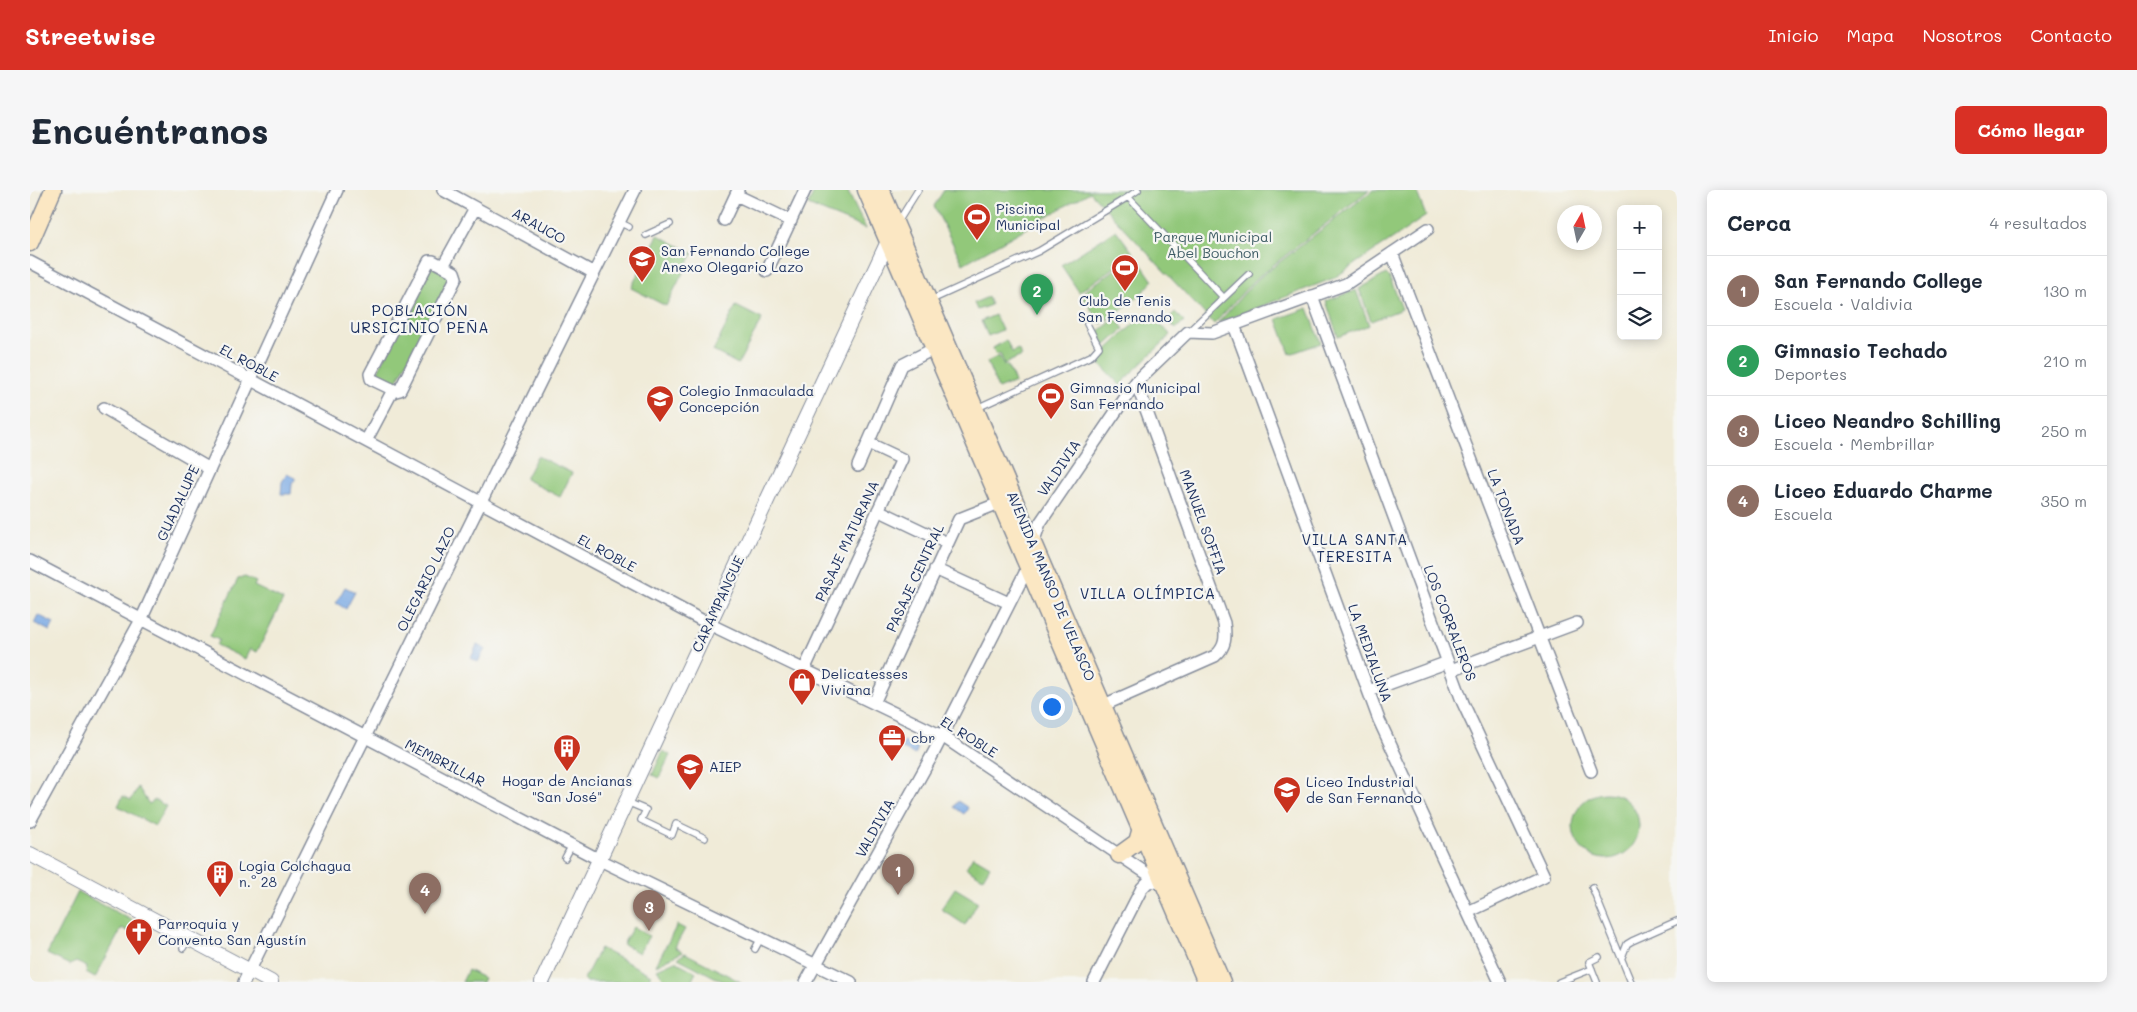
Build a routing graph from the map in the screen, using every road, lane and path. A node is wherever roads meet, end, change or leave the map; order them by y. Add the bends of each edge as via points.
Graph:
1 (53, 190) edge
2 (337, 190) edge
3 (443, 190) edge
4 (635, 190) edge
5 (805, 190) edge
6 (866, 190) edge
7 (880, 190) edge
8 (918, 190) edge
9 (1138, 190) edge
10 (737, 192) edge
11 (1128, 196) junction
12 (475, 208) junction
13 (724, 220) dead end
14 (791, 221) junction
15 (670, 224) dead end
16 (1428, 229) dead end
17 (893, 232) junction
18 (646, 235) dead end
19 (30, 243) edge
20 (1392, 253) junction
21 (30, 262) edge
22 (443, 266) junction
23 (767, 271) dead end
24 (594, 273) junction
25 (1249, 274) dead end
26 (1312, 296) junction
27 (1223, 297) junction
28 (923, 304) junction
29 (1087, 324) dead end
30 (1234, 325) junction
31 (1188, 332) junction
32 (940, 345) junction
33 (251, 381) junction
34 (1136, 382) junction
35 (393, 390) junction
36 (104, 408) dead end
37 (969, 412) junction
38 (366, 441) junction
39 (868, 443) junction
40 (858, 466) dead end
41 (210, 469) junction
42 (1007, 500) junction
43 (480, 502) junction
44 (878, 510) junction
45 (947, 543) junction
46 (1033, 543) junction
47 (30, 561) edge
48 (1029, 568) junction
49 (935, 569) junction
50 (1009, 603) junction
51 (141, 620) junction
52 (1577, 623) dead end
53 (709, 624) junction
54 (1540, 637) junction
55 (1450, 666) junction
56 (804, 670) junction
57 (1369, 691) junction
58 (874, 703) junction
59 (1096, 708) junction
60 (942, 736) junction
61 (366, 738) junction
62 (1591, 771) dead end
63 (627, 802) junction
64 (30, 821) edge
65 (1141, 828) junction
66 (705, 838) dead end
67 (572, 845) junction
68 (30, 854) edge
69 (1119, 855) junction
70 (565, 858) dead end
71 (600, 860) junction
72 (1169, 880) junction
73 (1592, 887) dead end
74 (1468, 912) junction
75 (1677, 921) edge
76 (761, 938) junction
77 (755, 949) dead end
78 (1599, 957) dead end
79 (1622, 959) junction
80 (815, 964) junction
81 (1592, 969) junction
82 (247, 976) edge
83 (271, 982) edge
84 (542, 982) edge
85 (806, 982) edge
86 (851, 982) edge
87 (1094, 982) edge
88 (1206, 982) edge
89 (1222, 982) edge
90 (1500, 982) edge
91 (1559, 982) edge
92 (1597, 982) edge
93 (1631, 982) edge

1 - 19 main road
2 - 33 street, GUADALUPE
3 - 12 street, ARAUCO
4 - 24 street, OLEGARIO LAZO via 624,225
5 - 14 street
6 - 17 main road, AVENIDA MANSO DE VELASCO
7 - 17 main road, AVENIDA MANSO DE VELASCO
8 - 17 lane
9 - 11 lane
10 - 13 street
10 - 14 street
11 - 27 lane
11 - 28 lane via 1039,251
12 - 22 street
12 - 24 street, ARAUCO
14 - 23 street
15 - 18 lane
16 - 20 street
17 - 28 main road, AVENIDA MANSO DE VELASCO
17 - 53 street, CARAMPANGUE
20 - 26 street via 1346,284
20 - 54 street, LA TONADA
21 - 33 street, EL ROBLE
22 - 35 street via 454,272 456,278 400,390
22 - 35 street via 433,261 426,263 370,374 371,379
24 - 43 street, OLEGARIO LAZO
25 - 27 lane
26 - 30 street
26 - 55 street, LOS CORRALEROS
27 - 31 lane
28 - 32 main road, AVENIDA MANSO DE VELASCO
29 - 37 lane via 1099,347 1091,356
30 - 31 street via 1212,333
30 - 57 street, LA MEDIALUNA
31 - 34 street, VALDIVIA
32 - 37 main road, AVENIDA MANSO DE VELASCO
32 - 39 street, PASAJE MATURANA via 902,366
33 - 38 street, EL ROBLE
33 - 41 street, GUADALUPE
34 - 46 street, VALDIVIA via 1040,524
34 - 59 street, MANUEL SOFFIA via 1226,635 1215,656
35 - 38 street
36 - 41 street
37 - 42 main road, AVENIDA MANSO DE VELASCO
38 - 43 street, EL ROBLE
39 - 40 street, PASAJE MATURANA
39 - 44 street, PASAJE MATURANA via 902,459
41 - 51 street, GUADALUPE
42 - 45 street, PASAJE CENTRAL via 959,519
42 - 46 main road, AVENIDA MANSO DE VELASCO
42 - 48 main road, AVENIDA MANSO DE VELASCO
43 - 53 street, EL ROBLE
43 - 61 street, OLEGARIO LAZO
44 - 45 street
44 - 56 street, PASAJE MATURANA
45 - 49 street, PASAJE CENTRAL
46 - 48 street, VALDIVIA
46 - 59 main road, AVENIDA MANSO DE VELASCO
47 - 51 street, MEMBRILLAR
48 - 50 street, VALDIVIA
48 - 59 main road, AVENIDA MANSO DE VELASCO
49 - 50 street
49 - 58 street, PASAJE CENTRAL
50 - 60 street, VALDIVIA
51 - 61 street, MEMBRILLAR
51 - 64 street, GUADALUPE
52 - 54 street
53 - 56 street, EL ROBLE
53 - 63 street, CARAMPANGUE
54 - 55 street
54 - 62 street, LA TONADA
55 - 57 street
55 - 74 street, LOS CORRALEROS via 1477,735 1544,876
56 - 58 street, EL ROBLE
57 - 74 street, LA MEDIALUNA via 1394,754
58 - 60 street, EL ROBLE
59 - 65 main road, AVENIDA MANSO DE VELASCO
59 - 72 main road, AVENIDA MANSO DE VELASCO
60 - 69 street, EL ROBLE
60 - 80 street, VALDIVIA
61 - 67 street, MEMBRILLAR
61 - 82 street, OLEGARIO LAZO
63 - 66 lane via 646,810 641,820 672,835 676,824
63 - 71 street, CARAMPANGUE
65 - 69 main road via 1137,842
65 - 72 main road, AVENIDA MANSO DE VELASCO
67 - 70 lane
67 - 71 street, MEMBRILLAR
68 - 82 street
69 - 72 street, EL ROBLE
71 - 76 street, MEMBRILLAR
71 - 84 street, CARAMPANGUE
72 - 87 street via 1149,881 1142,888
72 - 88 main road, AVENIDA MANSO DE VELASCO
72 - 89 main road, AVENIDA MANSO DE VELASCO
73 - 79 lane
74 - 90 street, LA MEDIALUNA
75 - 79 lane via 1632,941 1623,951
76 - 77 lane
76 - 80 street, MEMBRILLAR
78 - 81 lane via 1589,962
79 - 93 lane
80 - 85 street, VALDIVIA
80 - 86 street, MEMBRILLAR
81 - 91 lane
81 - 92 lane
82 - 83 street

